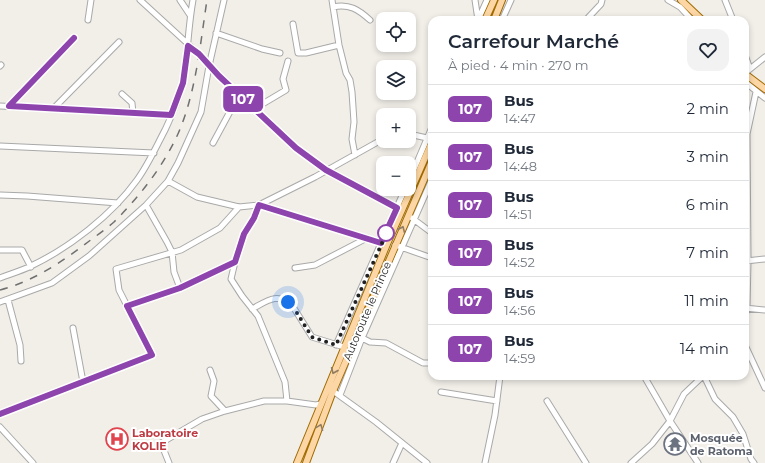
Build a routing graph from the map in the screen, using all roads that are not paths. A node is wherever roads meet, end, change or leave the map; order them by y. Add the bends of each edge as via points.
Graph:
1 (91, 0) edge
2 (140, 0) edge
3 (180, 0) edge
4 (193, 0) edge
5 (224, 0) edge
6 (332, 0) edge
7 (475, 0) edge
8 (487, 0) edge
9 (494, 0) edge
10 (502, 0) edge
11 (510, 0) edge
12 (602, 0) edge
13 (668, 0) edge
14 (681, 0) edge
15 (725, 0) edge
16 (333, 7) junction
17 (499, 8) junction
18 (505, 12) junction
19 (190, 15) junction
20 (477, 16) edge
21 (480, 16) edge
22 (487, 16) edge
23 (496, 16) edge
24 (504, 16) edge
25 (591, 16) edge
26 (688, 16) edge
27 (698, 16) edge
28 (731, 16) edge
29 (88, 20) dead end
30 (370, 20) dead end
31 (293, 24) dead end
32 (216, 33) junction
33 (74, 38) dead end
34 (119, 42) dead end
35 (188, 46) junction
36 (339, 46) junction
37 (280, 53) dead end
38 (765, 57) edge
39 (288, 61) dead end
40 (209, 66) junction
41 (749, 70) edge
42 (749, 74) edge
43 (749, 86) edge
44 (765, 89) edge
45 (756, 92) junction
46 (122, 94) dead end
47 (239, 95) junction
48 (765, 98) edge
49 (0, 106) edge
50 (9, 106) junction
51 (54, 108) junction
52 (254, 109) junction
53 (133, 113) junction
54 (171, 115) junction
55 (749, 125) edge
56 (416, 136) edge
57 (428, 139) edge
58 (213, 143) dead end
59 (376, 143) edge
60 (428, 144) edge
61 (428, 145) edge
62 (0, 146) edge
63 (154, 152) junction
64 (355, 155) junction
65 (416, 167) edge
66 (326, 170) junction
67 (428, 170) edge
68 (168, 181) junction
69 (428, 188) edge
70 (0, 195) edge
71 (403, 196) edge
72 (118, 202) junction
73 (146, 205) junction
74 (259, 205) junction
75 (238, 207) junction
76 (400, 209) junction
77 (408, 216) junction
78 (414, 219) junction
79 (428, 230) edge
80 (367, 238) junction
81 (384, 244) junction
82 (395, 245) junction
83 (402, 248) junction
84 (0, 250) edge
85 (172, 252) junction
86 (428, 257) edge
87 (765, 259) edge
88 (749, 260) edge
89 (235, 262) junction
90 (31, 266) junction
91 (295, 268) dead end
92 (0, 278) edge
93 (180, 288) junction
94 (8, 300) junction
95 (0, 302) edge
96 (127, 306) junction
97 (749, 308) edge
98 (252, 309) junction
99 (765, 310) edge
100 (73, 328) dead end
101 (362, 338) junction
102 (336, 345) junction
103 (344, 347) junction
104 (749, 354) edge
105 (21, 361) dead end
106 (428, 363) edge
107 (210, 370) dead end
108 (500, 380) edge
109 (646, 380) edge
110 (699, 380) edge
111 (705, 380) edge
112 (83, 382) junction
113 (765, 388) edge
114 (333, 391) junction
115 (442, 392) dead end
116 (340, 395) junction
117 (287, 401) junction
118 (497, 401) junction
119 (547, 401) dead end
120 (320, 404) junction
121 (225, 411) junction
122 (0, 414) edge
123 (670, 421) junction
124 (0, 427) edge
125 (402, 443) junction
126 (33, 463) edge
127 (169, 463) edge
128 (297, 463) edge
129 (306, 463) edge
130 (392, 463) edge
131 (426, 463) edge
132 (485, 463) edge
133 (586, 463) edge
134 (631, 463) edge
135 (698, 463) edge
136 (754, 463) edge

1 - 29 street
2 - 35 street
3 - 19 street
4 - 19 street
5 - 32 street
6 - 16 street
7 - 20 street
8 - 21 street
9 - 22 main road
10 - 17 main road
11 - 18 street
12 - 25 street
13 - 26 street
14 - 27 main road
15 - 28 street
16 - 30 street via 341,5 357,9
16 - 36 street
17 - 18 street
17 - 23 main road
18 - 24 street
19 - 35 street
31 - 36 street via 298,53
32 - 37 street
32 - 40 street
33 - 50 street
34 - 51 street
35 - 40 street
35 - 54 street via 183,83
36 - 64 street via 352,92 352,139
38 - 41 street
39 - 52 street via 283,79 286,90
40 - 47 street
40 - 68 street via 201,112
42 - 44 main road
43 - 45 street
45 - 48 street
45 - 55 street
46 - 53 street via 132,103
47 - 52 street
47 - 58 street
49 - 50 street
50 - 51 street
51 - 53 street
52 - 66 street via 296,148
53 - 54 street
54 - 63 street
56 - 57 street
59 - 64 street
60 - 65 street
61 - 76 main road, Autoroute le Prince
62 - 63 street
63 - 72 street via 136,181
64 - 66 street
66 - 74 street
66 - 76 street
67 - 77 main road, Autoroute le Prince
68 - 73 street
68 - 75 street via 197,197
69 - 78 street
70 - 72 street
71 - 76 street
72 - 90 street via 86,232
73 - 85 street
73 - 94 street via 89,256 52,283
74 - 75 street
74 - 80 street
74 - 89 street via 244,234
75 - 85 street via 220,228
76 - 81 main road, Autoroute le Prince
77 - 78 street
82 -> 77 main road, Autoroute le Prince
78 - 79 street
78 - 83 street
80 - 81 street
80 - 91 street via 315,265
81 - 102 street
81 - 103 main road, Autoroute le Prince
82 - 83 street
82 - 114 main road, Autoroute le Prince
83 - 86 street
83 - 101 street
84 - 90 street via 22,250
85 - 93 street via 174,272
85 - 96 street via 116,269 119,290
87 - 88 street
89 - 93 street
89 - 98 street via 231,279
90 - 92 street
93 - 96 street
94 - 95 street
94 - 105 street via 20,345
96 - 112 street via 152,355
97 - 99 street
98 - 102 street via 271,298 288,302 312,337
98 - 117 street via 258,316 285,382
100 - 112 street
101 - 106 street via 370,342 386,343 422,363
101 - 116 street
102 - 103 street
103 -> 120 main road, Autoroute le Prince
104 - 113 street
107 - 121 street via 214,381 211,397
108 - 118 street
109 - 123 street
110 - 123 street via 684,394
111 - 136 street via 715,399 733,417 743,434
112 - 122 street
114 - 116 street
129 -> 114 main road, Autoroute le Prince
115 - 118 street
116 - 125 street
117 - 120 street
117 - 121 street via 264,401
118 - 132 street
119 - 133 street
120 - 128 main road, Autoroute le Prince
121 - 127 street via 202,418 161,443
123 - 134 street via 652,444
123 - 135 street
124 - 126 street
125 - 130 street
125 - 131 street

